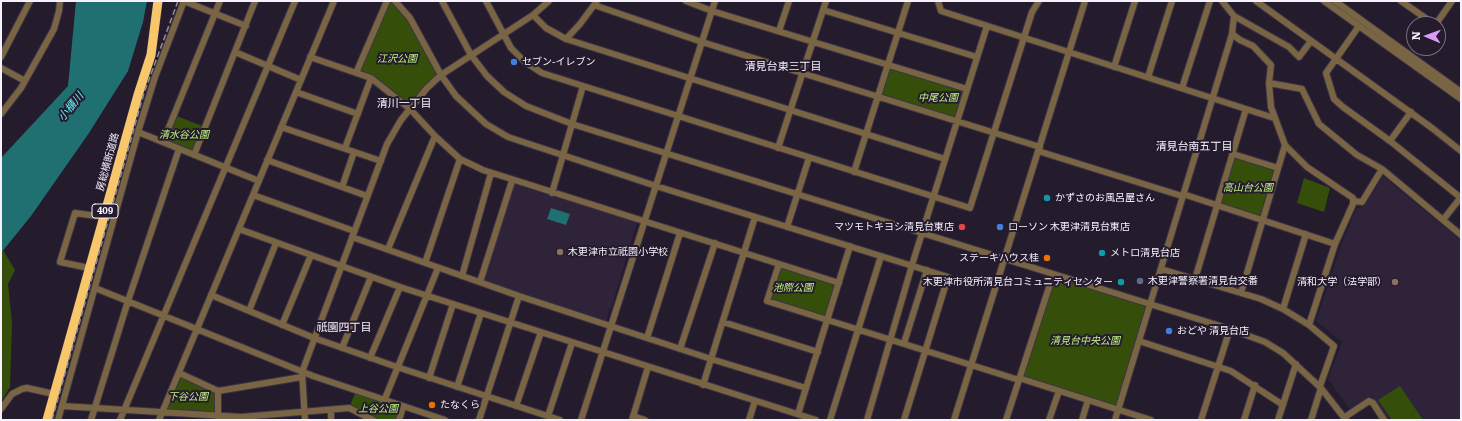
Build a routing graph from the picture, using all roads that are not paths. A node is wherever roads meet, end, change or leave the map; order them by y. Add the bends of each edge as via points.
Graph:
1 (30, 1) edge
2 (60, 1) edge
3 (158, 1) edge
4 (184, 1) edge
5 (220, 1) edge
6 (255, 1) edge
7 (295, 1) edge
8 (334, 1) edge
9 (387, 1) edge
10 (395, 1) edge
11 (442, 1) edge
12 (486, 1) edge
13 (549, 1) edge
14 (686, 1) edge
15 (715, 1) edge
16 (789, 1) edge
17 (826, 1) edge
18 (908, 1) edge
19 (938, 1) edge
20 (1038, 1) edge
21 (1085, 1) edge
22 (1135, 1) edge
23 (1172, 1) edge
24 (1210, 1) edge
25 (1222, 1) edge
26 (1256, 1) edge
27 (1324, 1) edge
28 (1335, 1) edge
29 (1401, 1) edge
30 (1452, 1) edge
31 (596, 3) edge
32 (823, 10) junction
33 (712, 11) junction
34 (215, 14) junction
35 (533, 15) junction
36 (1234, 16) junction
37 (1423, 16) edge
38 (1441, 16) edge
39 (246, 26) junction
40 (986, 26) junction
41 (1359, 26) junction
42 (779, 31) junction
43 (898, 33) junction
44 (1232, 34) junction
45 (503, 35) junction
46 (1025, 38) junction
47 (566, 39) junction
48 (1311, 41) junction
49 (702, 42) junction
50 (813, 42) junction
51 (235, 52) junction
52 (1069, 52) junction
53 (471, 55) junction
54 (1, 57) edge
55 (310, 57) junction
56 (977, 57) junction
57 (1336, 58) junction
58 (888, 65) junction
59 (269, 66) junction
60 (1114, 67) junction
61 (1, 68) edge
62 (356, 73) junction
63 (802, 73) junction
64 (441, 75) junction
65 (1148, 77) junction
66 (371, 78) junction
67 (690, 79) junction
68 (301, 80) junction
69 (25, 81) junction
70 (1269, 83) junction
71 (583, 86) junction
72 (1182, 88) junction
73 (967, 89) junction
74 (296, 92) junction
75 (1461, 92) edge
76 (878, 97) junction
77 (1212, 98) junction
78 (1461, 99) edge
79 (410, 109) junction
80 (1246, 109) junction
81 (790, 110) junction
82 (1411, 112) junction
83 (1, 114) edge
84 (358, 114) junction
85 (678, 116) junction
86 (1274, 118) junction
87 (956, 121) junction
88 (572, 124) junction
89 (281, 127) junction
90 (138, 132) junction
91 (994, 133) junction
92 (866, 134) junction
93 (434, 136) junction
94 (1390, 141) junction
95 (163, 142) junction
96 (1285, 146) junction
97 (345, 148) junction
98 (778, 148) junction
99 (179, 149) junction
100 (1039, 149) junction
101 (1461, 151) edge
102 (354, 152) junction
103 (666, 153) junction
104 (1233, 154) junction
105 (194, 155) junction
106 (563, 156) junction
107 (809, 158) junction
108 (460, 159) junction
109 (945, 159) junction
110 (268, 160) junction
111 (381, 161) junction
112 (226, 168) junction
113 (1278, 168) junction
114 (1382, 169) junction
115 (854, 172) junction
116 (491, 173) junction
117 (259, 181) junction
118 (512, 181) junction
119 (656, 186) junction
120 (342, 187) junction
121 (552, 193) junction
122 (797, 194) junction
123 (253, 195) junction
124 (1182, 195) junction
125 (367, 196) junction
126 (933, 196) junction
127 (1461, 197) edge
128 (1354, 201) junction
129 (1217, 206) junction
130 (104, 217) junction
131 (756, 217) junction
132 (1262, 220) junction
133 (1443, 220) junction
134 (644, 222) junction
135 (787, 227) junction
136 (239, 229) junction
137 (680, 233) junction
138 (922, 233) junction
139 (353, 234) junction
140 (1306, 234) junction
141 (1461, 235) edge
142 (276, 243) junction
143 (715, 243) junction
144 (1335, 244) junction
145 (850, 246) junction
146 (388, 249) junction
147 (744, 253) junction
148 (311, 255) junction
149 (881, 256) junction
150 (1005, 259) junction
151 (425, 263) junction
152 (779, 264) junction
153 (912, 265) junction
154 (343, 266) junction
155 (89, 268) junction
156 (438, 268) junction
157 (1161, 269) junction
158 (927, 270) junction
159 (1053, 275) junction
160 (462, 276) junction
161 (371, 277) junction
162 (1195, 279) junction
163 (480, 282) junction
164 (839, 283) junction
165 (400, 287) junction
166 (95, 288) junction
167 (1241, 293) junction
168 (211, 295) junction
169 (427, 296) junction
170 (519, 296) junction
171 (128, 301) junction
172 (453, 304) junction
173 (1150, 304) junction
174 (1283, 309) junction
175 (249, 311) junction
176 (481, 313) junction
177 (164, 315) junction
178 (828, 319) junction
179 (511, 322) junction
180 (723, 322) junction
181 (282, 325) junction
182 (611, 325) junction
183 (1309, 325) junction
184 (858, 328) junction
185 (197, 329) junction
186 (1230, 329) junction
187 (541, 332) junction
188 (314, 338) junction
189 (647, 338) junction
190 (890, 339) junction
191 (1139, 341) junction
192 (572, 343) junction
193 (904, 343) junction
194 (342, 348) junction
195 (680, 349) junction
196 (926, 350) junction
197 (818, 352) junction
198 (602, 353) junction
199 (370, 358) junction
200 (711, 359) junction
201 (1296, 364) junction
202 (971, 365) junction
203 (1218, 366) junction
204 (398, 367) junction
205 (648, 367) junction
206 (179, 373) junction
207 (302, 374) junction
208 (429, 378) junction
209 (1019, 379) junction
210 (703, 384) junction
211 (1255, 385) junction
212 (457, 387) junction
213 (1320, 387) junction
214 (806, 388) junction
215 (1059, 391) junction
216 (218, 392) junction
217 (54, 394) junction
218 (486, 397) junction
219 (1088, 400) junction
220 (384, 401) junction
221 (755, 401) junction
222 (1283, 405) junction
223 (62, 406) junction
224 (516, 406) junction
225 (403, 407) junction
226 (1, 409) edge
227 (95, 409) junction
228 (1118, 409) junction
229 (124, 410) junction
230 (331, 410) junction
231 (162, 413) junction
232 (304, 413) junction
233 (798, 414) junction
234 (548, 416) junction
235 (218, 417) junction
236 (281, 417) edge
237 (200, 418) edge
238 (253, 418) edge
239 (633, 418) edge
240 (1345, 419) edge
241 (47, 420) edge
242 (58, 420) edge
243 (91, 420) edge
244 (120, 420) edge
245 (159, 420) edge
246 (305, 420) edge
247 (331, 420) edge
248 (373, 420) edge
249 (399, 420) edge
250 (445, 420) edge
251 (479, 420) edge
252 (560, 420) edge
253 (581, 420) edge
254 (645, 420) edge
255 (749, 420) edge
256 (816, 420) edge
257 (830, 420) edge
258 (867, 420) edge
259 (904, 420) edge
260 (954, 420) edge
261 (1006, 420) edge
262 (1049, 420) edge
263 (1082, 420) edge
264 (1115, 420) edge
265 (1151, 420) edge
266 (1201, 420) edge
267 (1244, 420) edge
268 (1278, 420) edge
269 (1311, 420) edge
270 (1384, 420) edge

1 - 54 street
2 - 69 street via 54,29
3 - 130 highway, 房総横断道路 / 409 via 151,55
4 - 34 street
4 - 90 street via 155,77
5 - 34 street
6 - 39 street
7 - 59 street
8 - 55 street
9 - 62 street
10 - 64 street via 410,18
11 - 53 street
12 - 45 street
13 - 35 street
14 - 33 street
15 - 33 street
16 - 42 street
17 - 32 street
18 - 43 street
19 - 40 street via 941,12
20 - 46 street via 1032,12
21 - 52 street
22 - 60 street
23 - 65 street
24 - 72 street
25 - 36 street
26 - 48 street
27 - 41 street
28 - 75 street
29 - 37 street
30 - 38 street
31 - 47 street
31 - 49 street
32 - 43 street
32 - 50 street
33 - 42 street
33 - 49 street
34 - 39 street
34 - 95 street
35 - 45 street
35 - 47 street via 546,28
36 - 44 street
36 - 48 street via 1289,47 1299,57
39 - 51 street
40 - 46 street
40 - 56 street
41 - 57 street
41 - 78 street
42 - 50 street
43 - 56 street
43 - 58 street
44 - 70 street via 1253,46 1271,65
44 - 77 street
45 - 53 street
45 - 71 street via 518,56 533,68
46 - 52 street
46 - 91 street
47 - 67 street
48 - 57 street
49 - 63 street
49 - 67 street
50 - 58 street
50 - 63 street
51 - 59 street
51 - 105 street
52 - 60 street
52 - 100 street
53 - 64 street
53 - 88 street via 487,76 504,92 532,109
55 - 62 street
55 - 68 street
56 - 73 street
57 - 82 street
57 - 94 street via 1326,73 1334,99
58 - 73 street
58 - 76 street
59 - 68 street
59 - 112 street
60 - 65 street
61 - 69 street
62 - 66 street
63 - 76 street
63 - 81 street
64 - 79 street
64 - 106 street via 456,96 486,124 520,143
65 - 72 street
66 - 79 street
66 - 84 street
67 - 81 street
67 - 85 street
68 - 74 street
69 - 83 street
70 - 86 street
70 - 114 street via 1302,89 1319,124 1358,155
71 - 85 street
71 - 88 street
72 - 77 street
73 - 87 street
74 - 84 street
74 - 89 street
76 - 87 street
76 - 92 street
77 - 80 street
77 - 124 street
79 - 93 street
79 - 111 street via 393,133
80 - 86 street
80 - 104 street
81 - 92 street
81 - 98 street
82 - 94 street
82 - 101 street
84 - 97 street
85 - 98 street
85 - 103 street
86 - 96 street
87 - 91 street
87 - 109 street
88 - 103 street
88 - 106 street
89 - 97 street
89 - 110 street
90 - 95 street
90 - 166 street
91 - 100 street
91 - 126 street via 970,208
92 - 109 street
92 - 115 street
93 - 108 street
93 - 146 street
94 - 127 street
95 - 99 street
96 - 113 street
96 - 128 street via 1306,167 1351,196
97 - 102 street
98 - 107 street
99 - 105 street
99 - 171 street
100 - 124 street
100 - 150 street
102 - 111 street
102 - 120 street
103 - 119 street
103 - 122 street
104 - 113 street
104 - 129 street
105 - 112 street
106 - 119 street
106 - 121 street
107 - 115 street
107 - 122 street
108 - 116 street
108 - 151 street
109 - 126 street
110 - 117 street
110 - 120 street
111 - 125 street
112 - 117 street
112 - 177 street
113 - 132 street
114 - 128 street via 1362,202
114 - 133 street
115 - 126 street
116 - 118 street
116 - 160 street
117 - 123 street
118 - 121 street
118 - 163 street
119 - 131 street
119 - 134 street
120 - 125 street
121 - 134 street
122 - 135 street
122 - 138 street
123 - 136 street
123 - 139 street
124 - 129 street
124 - 157 street
125 - 139 street
126 - 138 street
127 - 133 street
128 - 144 street
129 - 132 street
129 - 162 street
130 - 155 highway, 房総横断道路 / 409
130 - 155 street via 75,213 60,262
131 - 135 street
131 - 147 street
132 - 140 street
132 - 167 street
133 - 141 street
134 - 137 street
134 - 182 street
135 - 145 street
136 - 142 street
136 - 168 street
137 - 143 street
137 - 189 street
138 - 150 street
138 - 153 street
139 - 146 street
139 - 154 street
140 - 144 street
140 - 174 street
142 - 148 street
142 - 175 street
143 - 147 street
143 - 195 street
144 - 183 street
145 - 149 street
145 - 164 street
146 - 151 street
147 - 152 street
147 - 180 street
148 - 154 street
148 - 181 street
149 - 153 street
149 - 184 street
150 - 159 street
150 - 202 street
151 - 156 street
152 - 164 street
152 - 178 street via 768,301
153 - 158 street
153 - 190 street
154 - 161 street
154 - 188 street
155 - 217 highway, 房総横断道路 / 409
156 - 160 street
156 - 169 street
157 - 162 street
157 - 173 street
158 - 193 street
158 - 196 street via 948,277
159 - 173 street
159 - 209 street
160 - 163 street
161 - 165 street
161 - 194 street
162 - 167 street
163 - 170 street
164 - 178 street
165 - 169 street
165 - 199 street
166 - 171 street
166 - 223 street
167 - 174 street
168 - 175 street
168 - 185 street
169 - 172 street
169 - 204 street
170 - 179 street
170 - 182 street
171 - 177 street
171 - 227 street
172 - 176 street
172 - 208 street
173 - 186 street
173 - 191 street
174 - 183 street
175 - 181 street
176 - 179 street
176 - 212 street
177 - 185 street
177 - 229 street
178 - 184 street
178 - 197 street
179 - 187 street
179 - 218 street
180 - 197 street
180 - 200 street
181 - 188 street
182 - 189 street
182 - 198 street
183 - 213 street via 1334,346
184 - 190 street
184 - 257 street
185 - 206 street
185 - 207 street
186 - 201 street via 1265,342
186 - 203 street
187 - 192 street
187 - 224 street
188 - 194 street
188 - 207 street
189 - 195 street
190 - 193 street
190 - 258 street
191 - 203 street
191 - 228 street
192 - 198 street
192 - 234 street
193 - 196 street
194 - 199 street
195 - 200 street
196 - 202 street
196 - 259 street
197 - 214 street
198 - 205 street
198 - 253 street
199 - 204 street
200 - 210 street
200 - 214 street
201 - 213 street
201 - 222 street
202 - 209 street
202 - 260 street
203 - 211 street
203 - 266 street
204 - 208 street
204 - 220 street
205 - 210 street
205 - 239 street
206 - 216 street
206 - 231 street
207 - 216 street
207 - 220 street
207 - 232 street
208 - 212 street
209 - 215 street
209 - 261 street
210 - 221 street
211 - 222 street
211 - 267 street
212 - 218 street
213 - 240 street
213 - 269 street
214 - 233 street
215 - 219 street
215 - 262 street
216 - 235 street
217 - 226 street via 27,388 17,390
217 - 241 highway, 房総横断道路 / 409
218 - 224 street
218 - 251 street
219 - 228 street
219 - 263 street
220 - 225 street
221 - 233 street
221 - 255 street
222 - 268 street
223 - 227 street
223 - 242 street
224 - 234 street
225 - 249 street
225 - 250 street
227 - 229 street
227 - 243 street
228 - 264 street
228 - 265 street
229 - 231 street
229 - 244 street
230 - 232 street
230 - 247 street
230 - 248 street via 349,408
231 - 237 street
231 - 245 street
232 - 236 street
232 - 246 street
233 - 256 street
234 - 252 street
235 - 237 street
235 - 238 street
236 - 238 street
239 - 254 street
240 - 270 street via 1369,401

